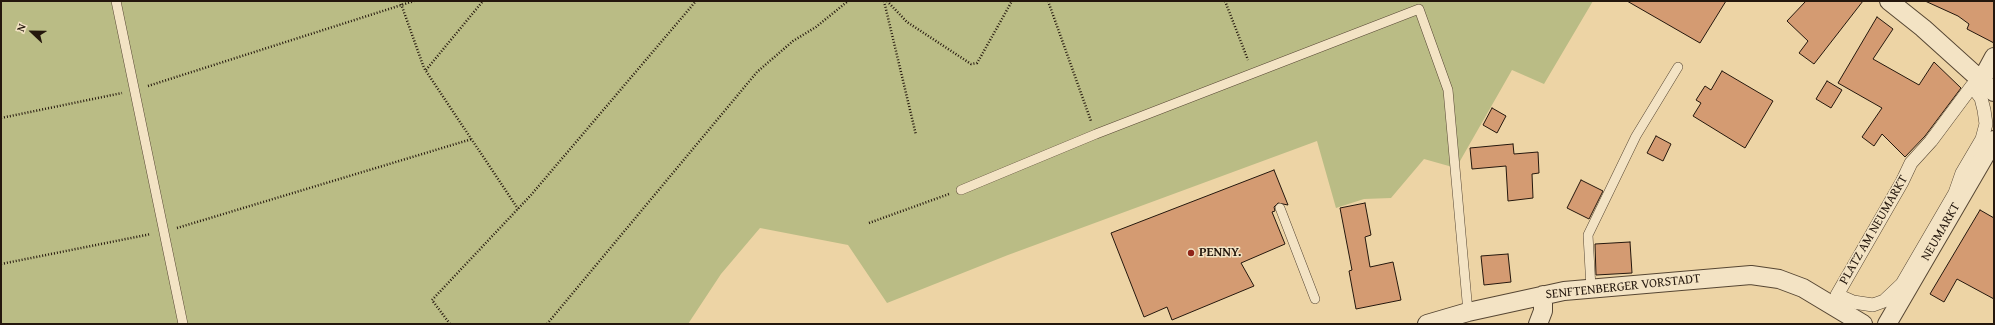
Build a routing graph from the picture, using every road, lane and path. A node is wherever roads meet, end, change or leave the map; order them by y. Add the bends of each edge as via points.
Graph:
1 (116, 1) edge
2 (414, 1) edge
3 (483, 1) edge
4 (696, 1) edge
5 (848, 1) edge
6 (886, 1) edge
7 (1012, 1) edge
8 (1048, 1) edge
9 (1225, 1) edge
10 (1889, 1) edge
11 (401, 3) edge
12 (1994, 57) edge
13 (1678, 67) dead end
14 (426, 70) junction
15 (1253, 74) junction
16 (1987, 86) edge
17 (135, 90) junction
18 (1966, 93) joint
19 (1, 118) edge
20 (1096, 134) junction
21 (916, 136) dead end
22 (472, 139) junction
23 (1994, 142) edge
24 (961, 190) joint
25 (1280, 208) dead end
26 (518, 209) junction
27 (868, 223) dead end
28 (164, 232) junction
29 (1, 264) edge
30 (1591, 288) junction
31 (1543, 295) junction
32 (1315, 299) dead end
33 (1468, 312) junction
34 (183, 324) edge
35 (450, 324) edge
36 (547, 324) edge
37 (1427, 324) edge
38 (1538, 324) edge
39 (1863, 324) edge
40 (1887, 324) edge

1 - 17 lane
2 - 11 path
3 - 14 path
4 - 26 path
5 - 36 path via 757,72
6 - 7 path via 908,22 971,64 977,63
6 - 21 path
8 - 20 path
9 - 15 path
10 - 16 street
11 - 14 path
11 - 17 path
12 - 16 street
13 - 30 lane via 1636,136 1588,235
14 - 22 path
15 - 20 lane
15 - 33 lane via 1419,9 1448,90
17 - 19 path
17 - 28 lane
18 - 18 street, PLATZ AM NEUMARKT via 1972,86 1981,98 1986,124 1982,139 1962,173 1955,193 1902,284 1884,301 1873,305 1853,302 1837,295 1911,163 1931,141
20 - 24 lane
22 - 26 path
22 - 28 path
23 - 40 street, NEUMARKT
24 - 27 path
25 - 32 lane
26 - 35 path via 432,300
28 - 29 path
28 - 34 lane
30 - 31 street, SENFTENBERGER VORSTADT
30 - 39 street, SENFTENBERGER VORSTADT via 1751,275 1779,279 1803,288
31 - 33 street, SENFTENBERGER VORSTADT
31 - 38 street
33 - 37 street, SENFTENBERGER VORSTADT

